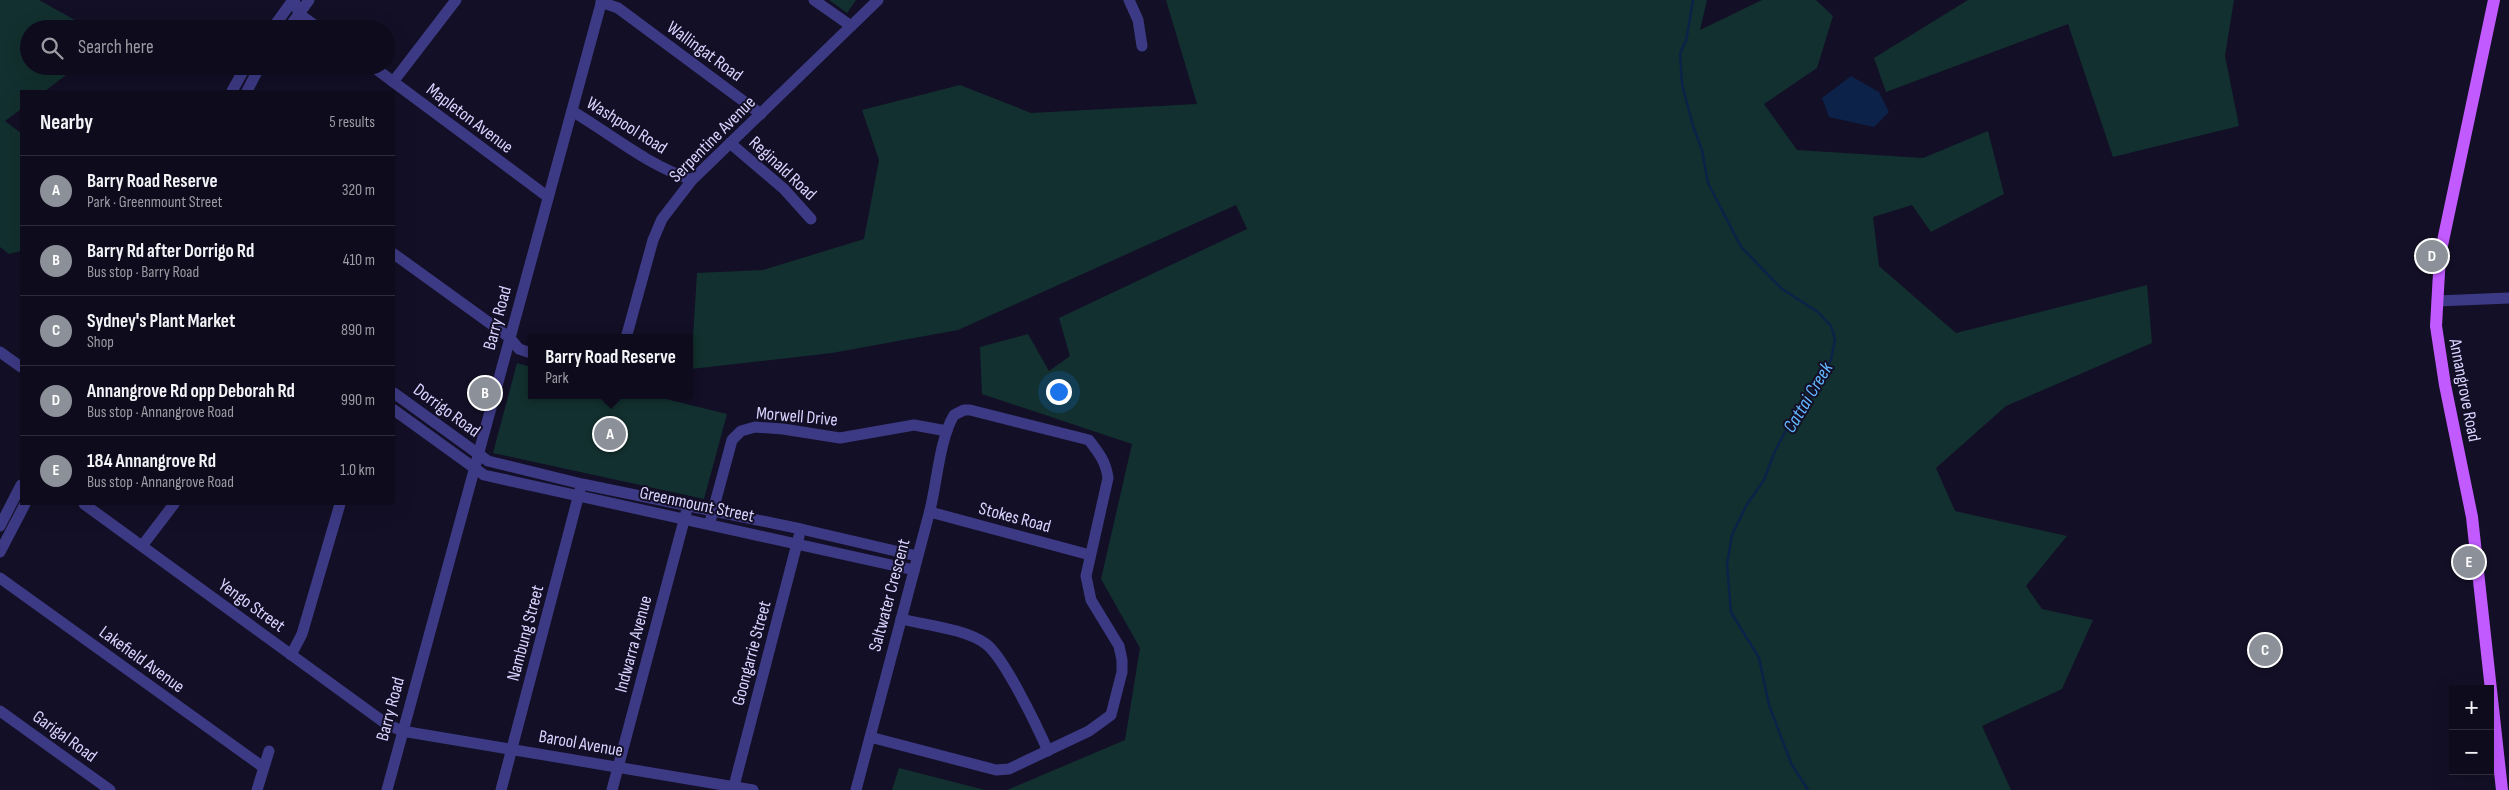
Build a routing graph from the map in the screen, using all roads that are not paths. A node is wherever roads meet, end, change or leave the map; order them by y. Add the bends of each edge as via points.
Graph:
1 (294, 0) edge
2 (309, 0) edge
3 (456, 0) edge
4 (814, 0) edge
5 (878, 0) edge
6 (1129, 0) edge
7 (2494, 0) edge
8 (602, 1) edge
9 (299, 14) junction
10 (279, 20) edge
11 (295, 20) edge
12 (307, 20) edge
13 (851, 26) junction
14 (1142, 46) dead end
15 (241, 75) edge
16 (255, 75) edge
17 (384, 75) edge
18 (393, 82) junction
19 (233, 90) edge
20 (248, 90) edge
21 (572, 111) junction
22 (761, 114) junction
23 (730, 142) junction
24 (692, 180) junction
25 (548, 197) junction
26 (812, 219) dead end
27 (395, 255) edge
28 (2509, 298) edge
29 (2436, 301) junction
30 (627, 334) edge
31 (510, 337) junction
32 (0, 352) edge
33 (528, 352) edge
34 (20, 366) edge
35 (395, 394) edge
36 (395, 411) edge
37 (947, 431) junction
38 (479, 455) junction
39 (475, 468) junction
40 (582, 484) junction
41 (20, 487) edge
42 (578, 497) junction
43 (24, 505) edge
44 (85, 505) edge
45 (173, 505) edge
46 (340, 505) edge
47 (688, 506) junction
48 (712, 512) junction
49 (930, 512) junction
50 (684, 520) junction
51 (709, 524) junction
52 (0, 526) edge
53 (801, 529) junction
54 (797, 542) junction
55 (142, 546) junction
56 (0, 552) edge
57 (1090, 555) junction
58 (917, 556) junction
59 (914, 570) junction
60 (0, 578) edge
61 (901, 619) junction
62 (291, 655) junction
63 (0, 711) edge
64 (402, 731) junction
65 (870, 737) junction
66 (513, 749) junction
67 (269, 751) dead end
68 (1048, 751) junction
69 (263, 767) junction
70 (618, 768) junction
71 (734, 786) junction
72 (110, 790) edge
73 (257, 790) edge
74 (387, 790) edge
75 (501, 790) edge
76 (612, 790) edge
77 (753, 790) edge
78 (856, 790) edge
79 (2502, 790) edge

1 - 9 street
1 - 10 street
2 - 9 street
3 - 18 street
4 - 13 street
5 - 13 street, Serpentine Avenue
6 - 14 street via 1138,20
7 - 29 main road, Annangrove Road via 2448,213
8 - 21 street, Barry Road
8 - 22 street, Wallingat Road via 618,8
9 - 11 street
9 - 12 street
13 - 22 street, Serpentine Avenue
15 - 19 street
16 - 20 street
17 - 18 street, Mapleton Avenue
18 - 25 street, Mapleton Avenue
21 - 24 street, Washpool Road via 630,151
21 - 25 street, Barry Road
22 - 23 street, Serpentine Avenue
23 - 24 street, Serpentine Avenue
23 - 26 street, Reginald Road via 784,189
24 - 30 street, Serpentine Avenue via 662,219 653,240
25 - 31 street, Barry Road
27 - 31 street
28 - 29 street
29 - 79 main road, Annangrove Road via 2439,351 2472,517
31 - 33 street via 518,350
31 - 38 street, Barry Road
32 - 34 street
35 - 38 street, Dorrigo Road
36 - 39 street, Dorrigo Road
37 - 48 street, Morwell Drive via 914,425 840,438 750,427 732,440
37 - 49 street, Saltwater Crescent
37 - 57 street, Saltwater Crescent via 954,415 970,410 1090,440 1102,455 1108,478
38 - 39 street, Barry Road
38 - 40 street, Greenmount Street via 488,461
39 - 42 street, Greenmount Street via 484,475
39 - 64 street, Barry Road
40 - 42 street, Nambung Street
40 - 47 street, Greenmount Street
41 - 52 street
42 - 50 street, Greenmount Street
42 - 66 street, Nambung Street
43 - 56 street
44 - 55 street, Yengo Street
45 - 55 street
46 - 62 street via 302,634
47 - 48 street, Greenmount Street
47 - 50 street, Indwarra Avenue
48 - 51 street, Morwell Drive
48 - 53 street, Greenmount Street
49 - 57 street, Stokes Road
49 - 58 street, Saltwater Crescent
50 - 51 street, Greenmount Street
50 - 70 street, Indwarra Avenue
51 - 54 street, Greenmount Street
53 - 54 street, Goongarrie Street
53 - 58 street, Greenmount Street
54 - 59 street, Greenmount Street
54 - 71 street, Goongarrie Street
55 - 62 street, Yengo Street
57 - 68 street via 1087,590 1119,646 1122,672 1111,715 1101,725
58 - 59 street, Saltwater Crescent
59 - 61 street, Saltwater Crescent
60 - 69 street, Lakefield Avenue
61 - 65 street, Saltwater Crescent
61 - 68 street via 972,636 987,644 1000,660
62 - 64 street, Yengo Street via 385,723
63 - 72 street, Garigal Road
64 - 66 street, Barool Avenue
64 - 74 street, Barry Road
65 - 68 street via 996,770 1009,769
65 - 78 street, Saltwater Crescent
66 - 70 street, Barool Avenue
66 - 75 street, Nambung Street
67 - 69 street
69 - 73 street
70 - 71 street, Barool Avenue
70 - 76 street, Indwarra Avenue
71 - 77 street, Barool Avenue

